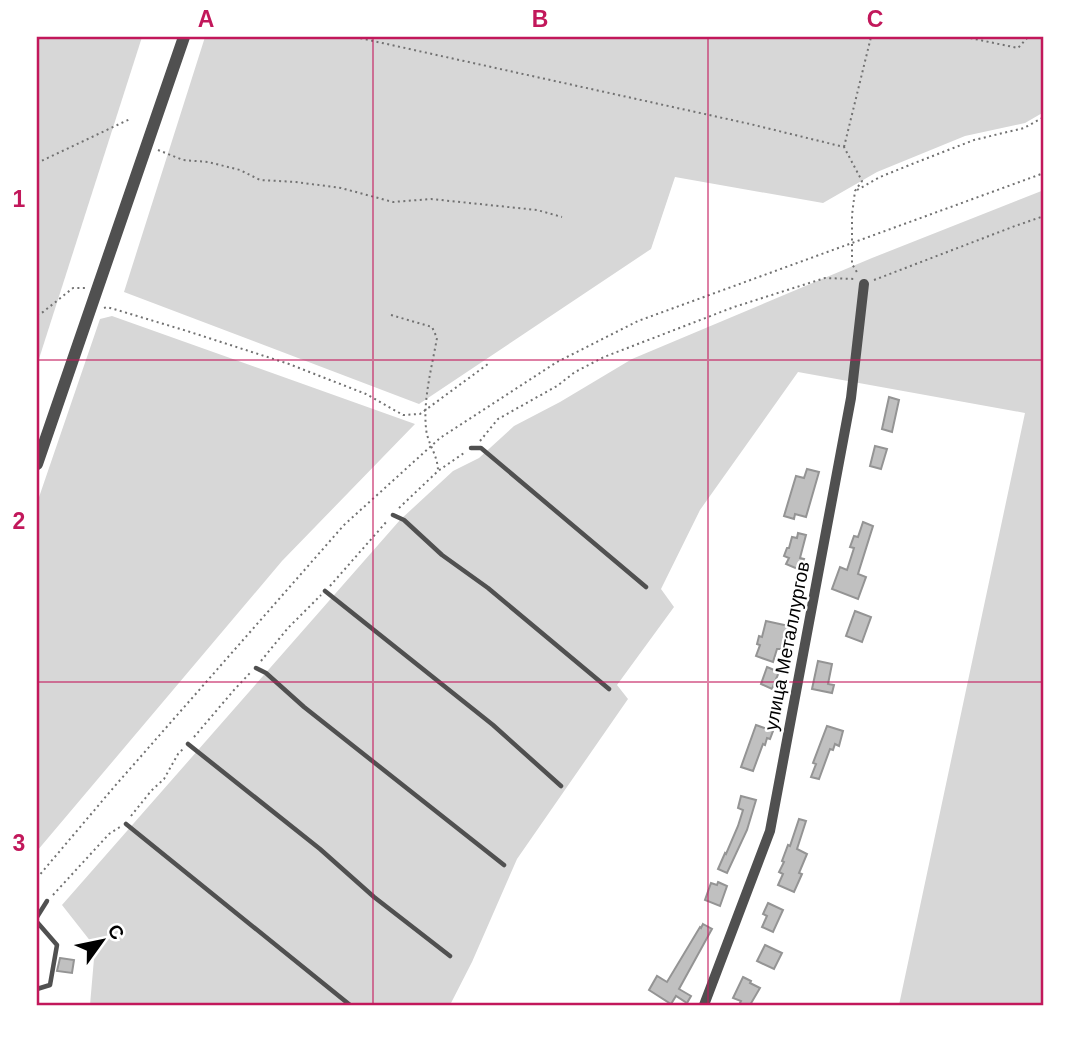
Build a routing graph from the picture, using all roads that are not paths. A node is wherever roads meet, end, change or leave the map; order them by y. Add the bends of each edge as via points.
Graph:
1 (184, 37) edge
2 (864, 284) road end
3 (471, 448) road end
4 (37, 464) edge
5 (393, 515) road end
6 (646, 587) dead end
7 (325, 591) road end
8 (256, 668) road end
9 (609, 688) dead end
10 (188, 744) road end
11 (561, 786) dead end
12 (126, 824) road end
13 (504, 865) dead end
14 (47, 901) road end
15 (37, 917) edge
16 (37, 922) edge
17 (450, 956) dead end
18 (37, 989) edge
19 (350, 1005) edge
20 (704, 1005) edge

1 - 4 street
2 - 20 street, улица Металлургов via 850,398 770,831
3 - 6 lane via 481,448
5 - 9 lane
7 - 11 lane via 492,724
8 - 13 lane
10 - 17 lane
12 - 19 lane
14 - 15 lane
16 - 18 lane via 57,945 50,985

